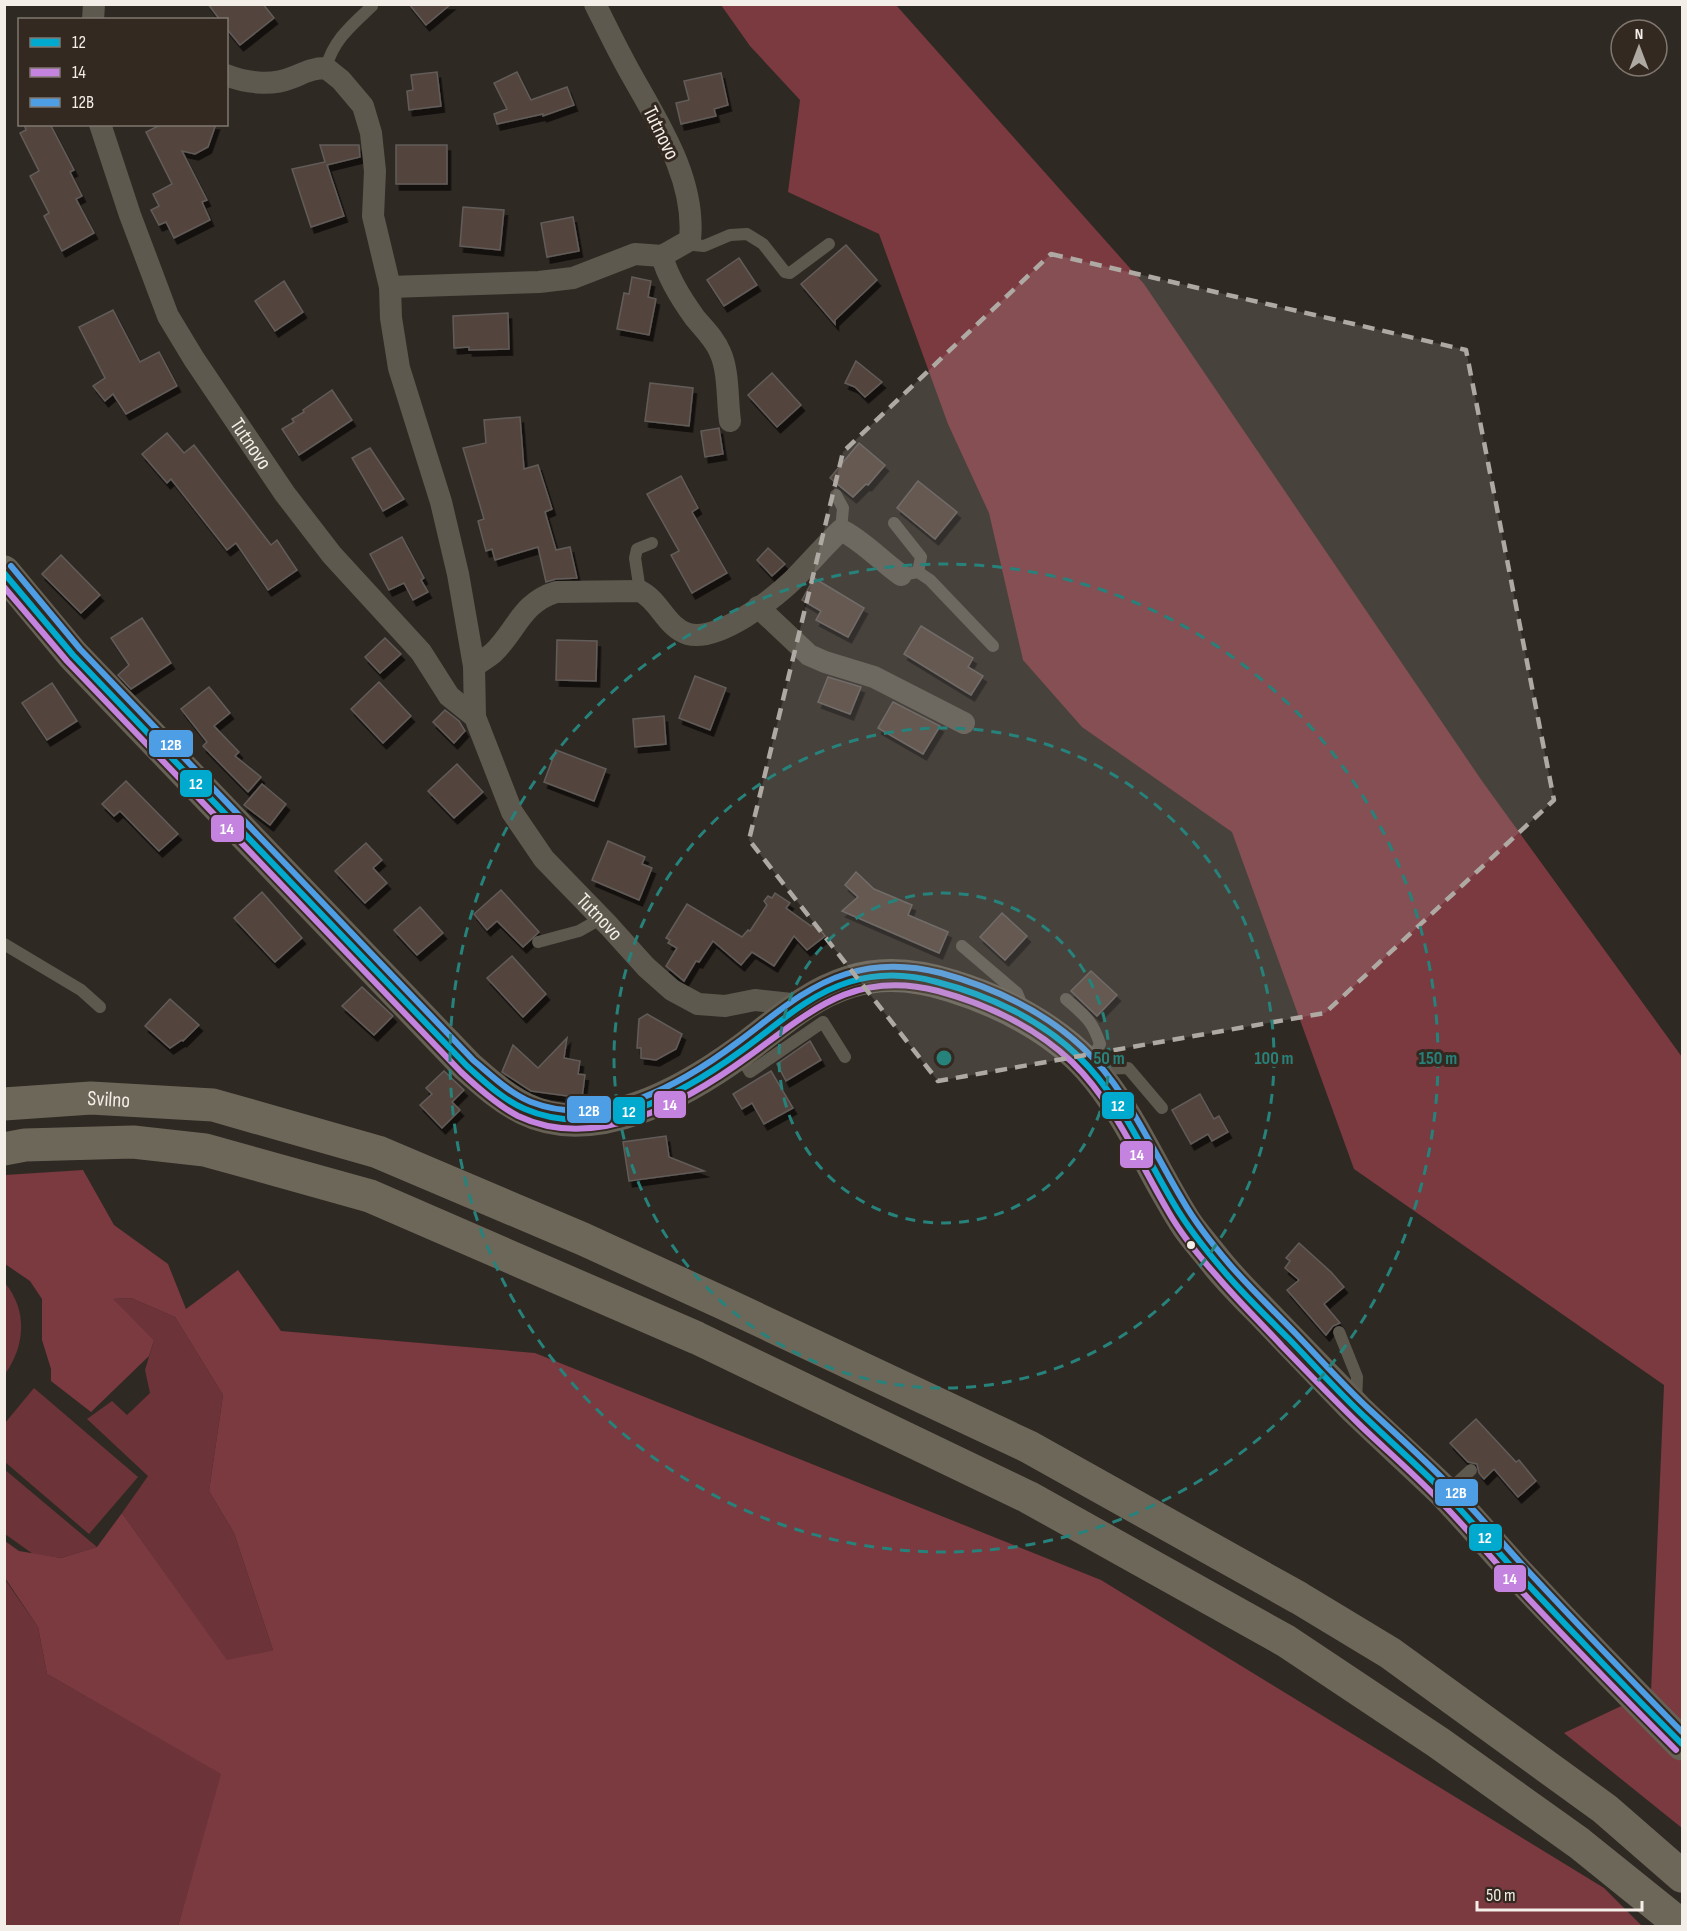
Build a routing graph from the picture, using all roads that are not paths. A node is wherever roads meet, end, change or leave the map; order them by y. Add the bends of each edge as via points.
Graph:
1 (595, 4) edge
2 (372, 6) dead end
3 (326, 68) junction
4 (228, 75) edge
5 (101, 126) edge
6 (683, 244) junction
7 (828, 244) dead end
8 (662, 256) junction
9 (390, 287) junction
10 (730, 421) dead end
11 (836, 495) dead end
12 (894, 522) dead end
13 (841, 530) junction
14 (652, 543) dead end
15 (4, 572) edge
16 (910, 573) junction
17 (640, 591) junction
18 (758, 608) junction
19 (993, 646) dead end
20 (474, 666) junction
21 (475, 717) junction
22 (964, 723) dead end
23 (602, 918) junction
24 (538, 942) dead end
25 (4, 945) edge
26 (962, 946) dead end
27 (1066, 999) dead end
28 (801, 1005) junction
29 (100, 1007) dead end
30 (1028, 1020) junction
31 (738, 1053) junction
32 (845, 1057) dead end
33 (1090, 1068) junction
34 (4, 1104) edge
35 (1162, 1108) dead end
36 (4, 1149) edge
37 (1339, 1332) dead end
38 (1356, 1409) junction
39 (1471, 1470) dead end
40 (1445, 1494) junction
41 (1683, 1744) edge
42 (1683, 1876) edge
43 (1682, 1926) edge

1 - 6 street, Tutnovo via 659,124 682,180 691,228 690,240
2 - 3 lane via 339,39
3 - 4 street via 313,68 263,84
3 - 9 street, Tutnovo via 363,106 375,171 373,216
5 - 21 street, Tutnovo via 168,316 194,359 285,494 332,555 422,652 449,696
6 - 7 lane via 704,246 730,235 747,234 763,244 789,273
6 - 8 street
8 - 9 street via 635,254 573,278 539,282
8 - 10 street via 690,310 721,353
9 - 20 street, Tutnovo via 399,368 443,512
11 - 13 lane via 843,508
12 - 16 lane via 921,557
13 - 16 street via 878,558
13 - 18 street via 792,581
14 - 17 lane via 637,549
15 - 31 main road via 105,690 496,1092 553,1119 597,1119 663,1097
16 - 19 lane via 930,580
17 - 18 street via 651,597 674,626 688,633 707,634
17 - 20 street via 556,592 544,596 532,603 493,652
18 - 22 street via 809,655 874,677
20 - 21 street, Tutnovo
21 - 23 street, Tutnovo via 512,812 528,838
23 - 24 lane via 579,931
23 - 28 street, Tutnovo via 646,967 672,990 698,1004 725,1006 755,1000
25 - 29 lane via 81,990
26 - 30 lane via 1017,993
27 - 33 lane via 1090,1020 1097,1034 1100,1044
28 - 30 main road via 823,992 863,978 916,976 955,987
28 - 31 main road
30 - 33 main road
31 - 32 lane via 750,1072 823,1022
33 - 35 lane via 1128,1068
33 - 38 main road via 1127,1116 1200,1242
34 - 42 highway, Svilno via 91,1098 213,1105 378,1152 738,1310 1029,1448 1299,1598 1390,1653 1605,1809
36 - 43 highway, Svilno via 133,1142 205,1150 370,1196 697,1338 1028,1497 1286,1641 1569,1836
37 - 38 lane via 1358,1377
38 - 40 main road
39 - 40 lane
40 - 41 main road

